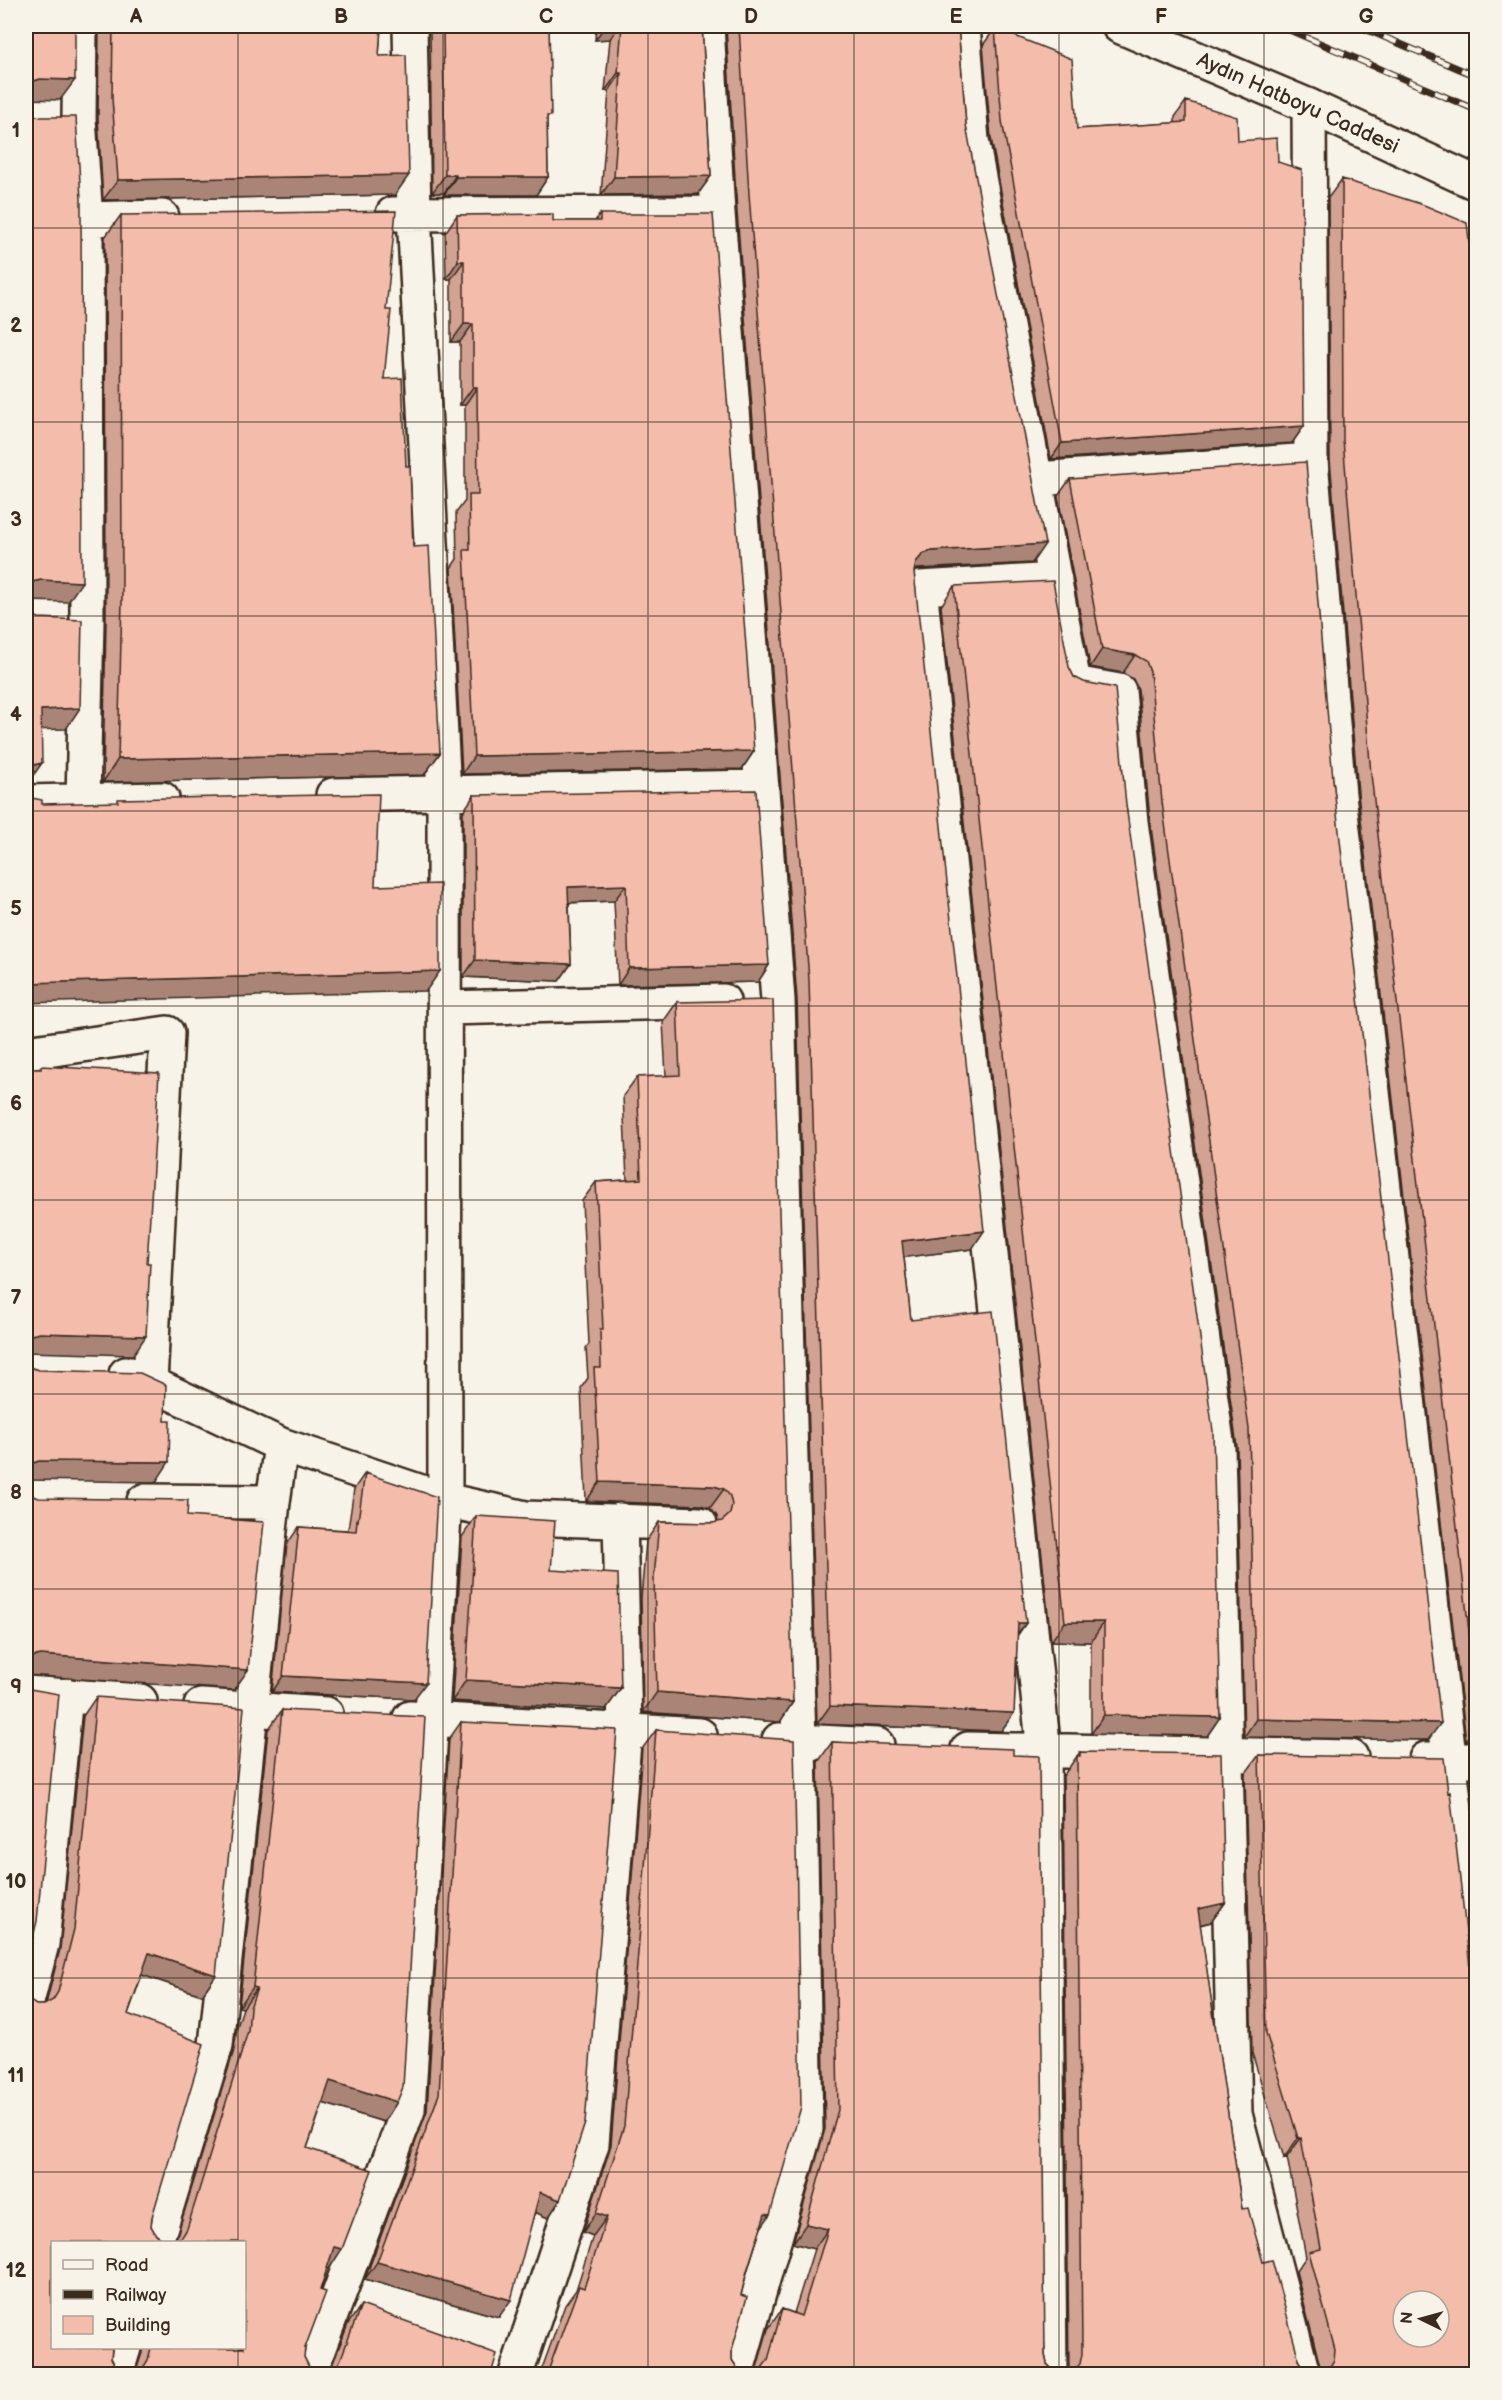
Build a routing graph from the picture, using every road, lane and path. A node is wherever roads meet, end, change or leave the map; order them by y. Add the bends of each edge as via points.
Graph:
1 (80, 26) edge
2 (410, 26) edge
3 (707, 26) edge
4 (963, 26) edge
5 (1119, 26) edge
6 (1309, 106) junction
7 (47, 118) edge
8 (80, 119) junction
9 (1476, 183) edge
10 (718, 213) junction
11 (367, 214) edge
12 (414, 214) junction
13 (191, 217) edge
14 (86, 219) junction
15 (1311, 460) junction
16 (1036, 479) junction
17 (1055, 580) junction
18 (762, 787) junction
19 (444, 794) junction
20 (304, 796) edge
21 (188, 798) edge
22 (83, 800) junction
23 (26, 802) edge
24 (778, 1000) junction
25 (445, 1008) junction
26 (26, 1053) edge
27 (96, 1373) edge
28 (150, 1383) junction
29 (281, 1445) junction
30 (120, 1500) edge
31 (445, 1500) junction
32 (273, 1502) junction
33 (620, 1520) junction
34 (700, 1524) edge
35 (26, 1693) edge
36 (66, 1695) junction
37 (252, 1710) junction
38 (433, 1719) junction
39 (625, 1729) junction
40 (799, 1742) junction
41 (904, 1746) edge
42 (939, 1747) edge
43 (1044, 1752) junction
44 (1226, 1754) junction
45 (1463, 1760) edge
46 (1476, 1992) edge
47 (26, 2006) edge
48 (156, 2241) edge
49 (124, 2349) edge
50 (116, 2374) edge
51 (309, 2374) edge
52 (516, 2374) edge
53 (736, 2374) edge
54 (1050, 2374) edge
55 (1303, 2374) edge

1 - 8 street
2 - 12 street
3 - 10 street
4 - 16 street via 972,140
5 - 6 street, Aydın Hatboyu Caddesi
6 - 9 street, Aydın Hatboyu Caddesi
6 - 15 street
7 - 8 street
8 - 14 street
10 - 12 street
10 - 18 street
11 - 12 street
12 - 19 street
13 - 14 street
14 - 22 street via 71,621
15 - 16 street
15 - 45 street via 1339,795
16 - 17 street
17 - 43 street via 920,588
17 - 44 street via 1074,683 1119,691 1131,822 1218,1449
18 - 19 street
18 - 24 street
19 - 20 street
19 - 25 street
21 - 22 street
22 - 23 street
24 - 25 street
24 - 40 street
25 - 31 street
26 - 28 street via 167,1033
27 - 28 street via 131,1374
28 - 29 street
29 - 31 street
29 - 32 street
30 - 32 street
31 - 33 street via 526,1518
31 - 38 street
32 - 37 street
33 - 34 street
33 - 39 street
35 - 36 street
36 - 37 street
36 - 47 street via 42,1944
37 - 38 street
37 - 48 street via 216,2045
38 - 39 street
38 - 51 street via 408,2110
39 - 40 street
39 - 52 street via 592,2144
40 - 41 street
40 - 53 street via 806,2129
42 - 43 street
43 - 44 street
43 - 54 street
44 - 45 street
44 - 55 street via 1235,2114
45 - 46 street
49 - 50 street

